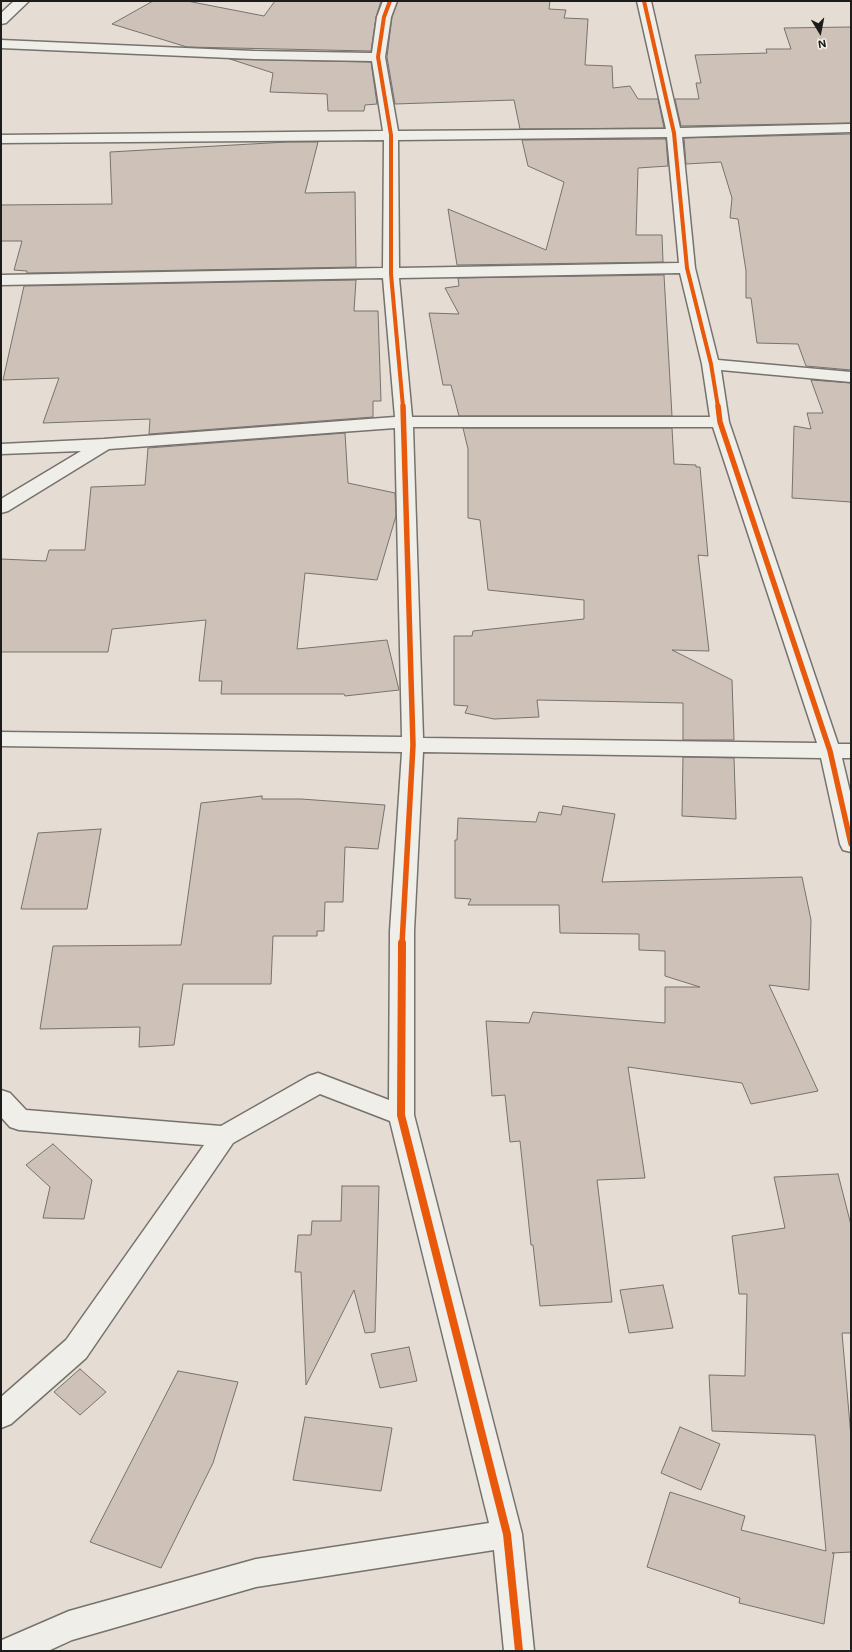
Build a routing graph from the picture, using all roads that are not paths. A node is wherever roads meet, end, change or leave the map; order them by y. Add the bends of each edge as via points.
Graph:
1 (22, 1) edge
2 (390, 1) edge
3 (644, 1) edge
4 (1, 20) edge
5 (1, 44) edge
6 (378, 57) junction
7 (851, 128) edge
8 (674, 133) junction
9 (391, 135) junction
10 (1, 139) edge
11 (687, 268) junction
12 (391, 274) junction
13 (1, 280) edge
14 (711, 364) junction
15 (851, 377) edge
16 (404, 422) junction
17 (720, 422) junction
18 (104, 444) junction
19 (1, 449) edge
20 (1, 507) edge
21 (1, 739) edge
22 (413, 745) junction
23 (830, 751) junction
24 (851, 751) edge
25 (851, 844) edge
26 (1, 1100) edge
27 (401, 1115) junction
28 (224, 1136) junction
29 (1, 1415) edge
30 (507, 1534) junction
31 (13, 1651) edge
32 (519, 1651) edge

1 - 4 street
2 - 6 street via 384,17
3 - 8 street
5 - 6 street via 254,55
6 - 9 street
7 - 8 street
8 - 9 street
8 - 11 street
9 - 10 street
9 - 12 street
11 - 12 street
11 - 14 street
12 - 13 street
12 - 16 street
14 - 15 street
14 - 17 street
16 - 17 street
16 - 18 street
16 - 22 street
17 - 23 street
18 - 19 street
18 - 20 street
21 - 22 street
22 - 23 street
22 - 27 street via 402,932
23 - 24 street
23 - 25 street
26 - 28 street via 19,1120
27 - 28 street via 318,1083
27 - 30 street
28 - 29 street via 76,1349
30 - 31 street via 256,1573 69,1626
30 - 32 street

